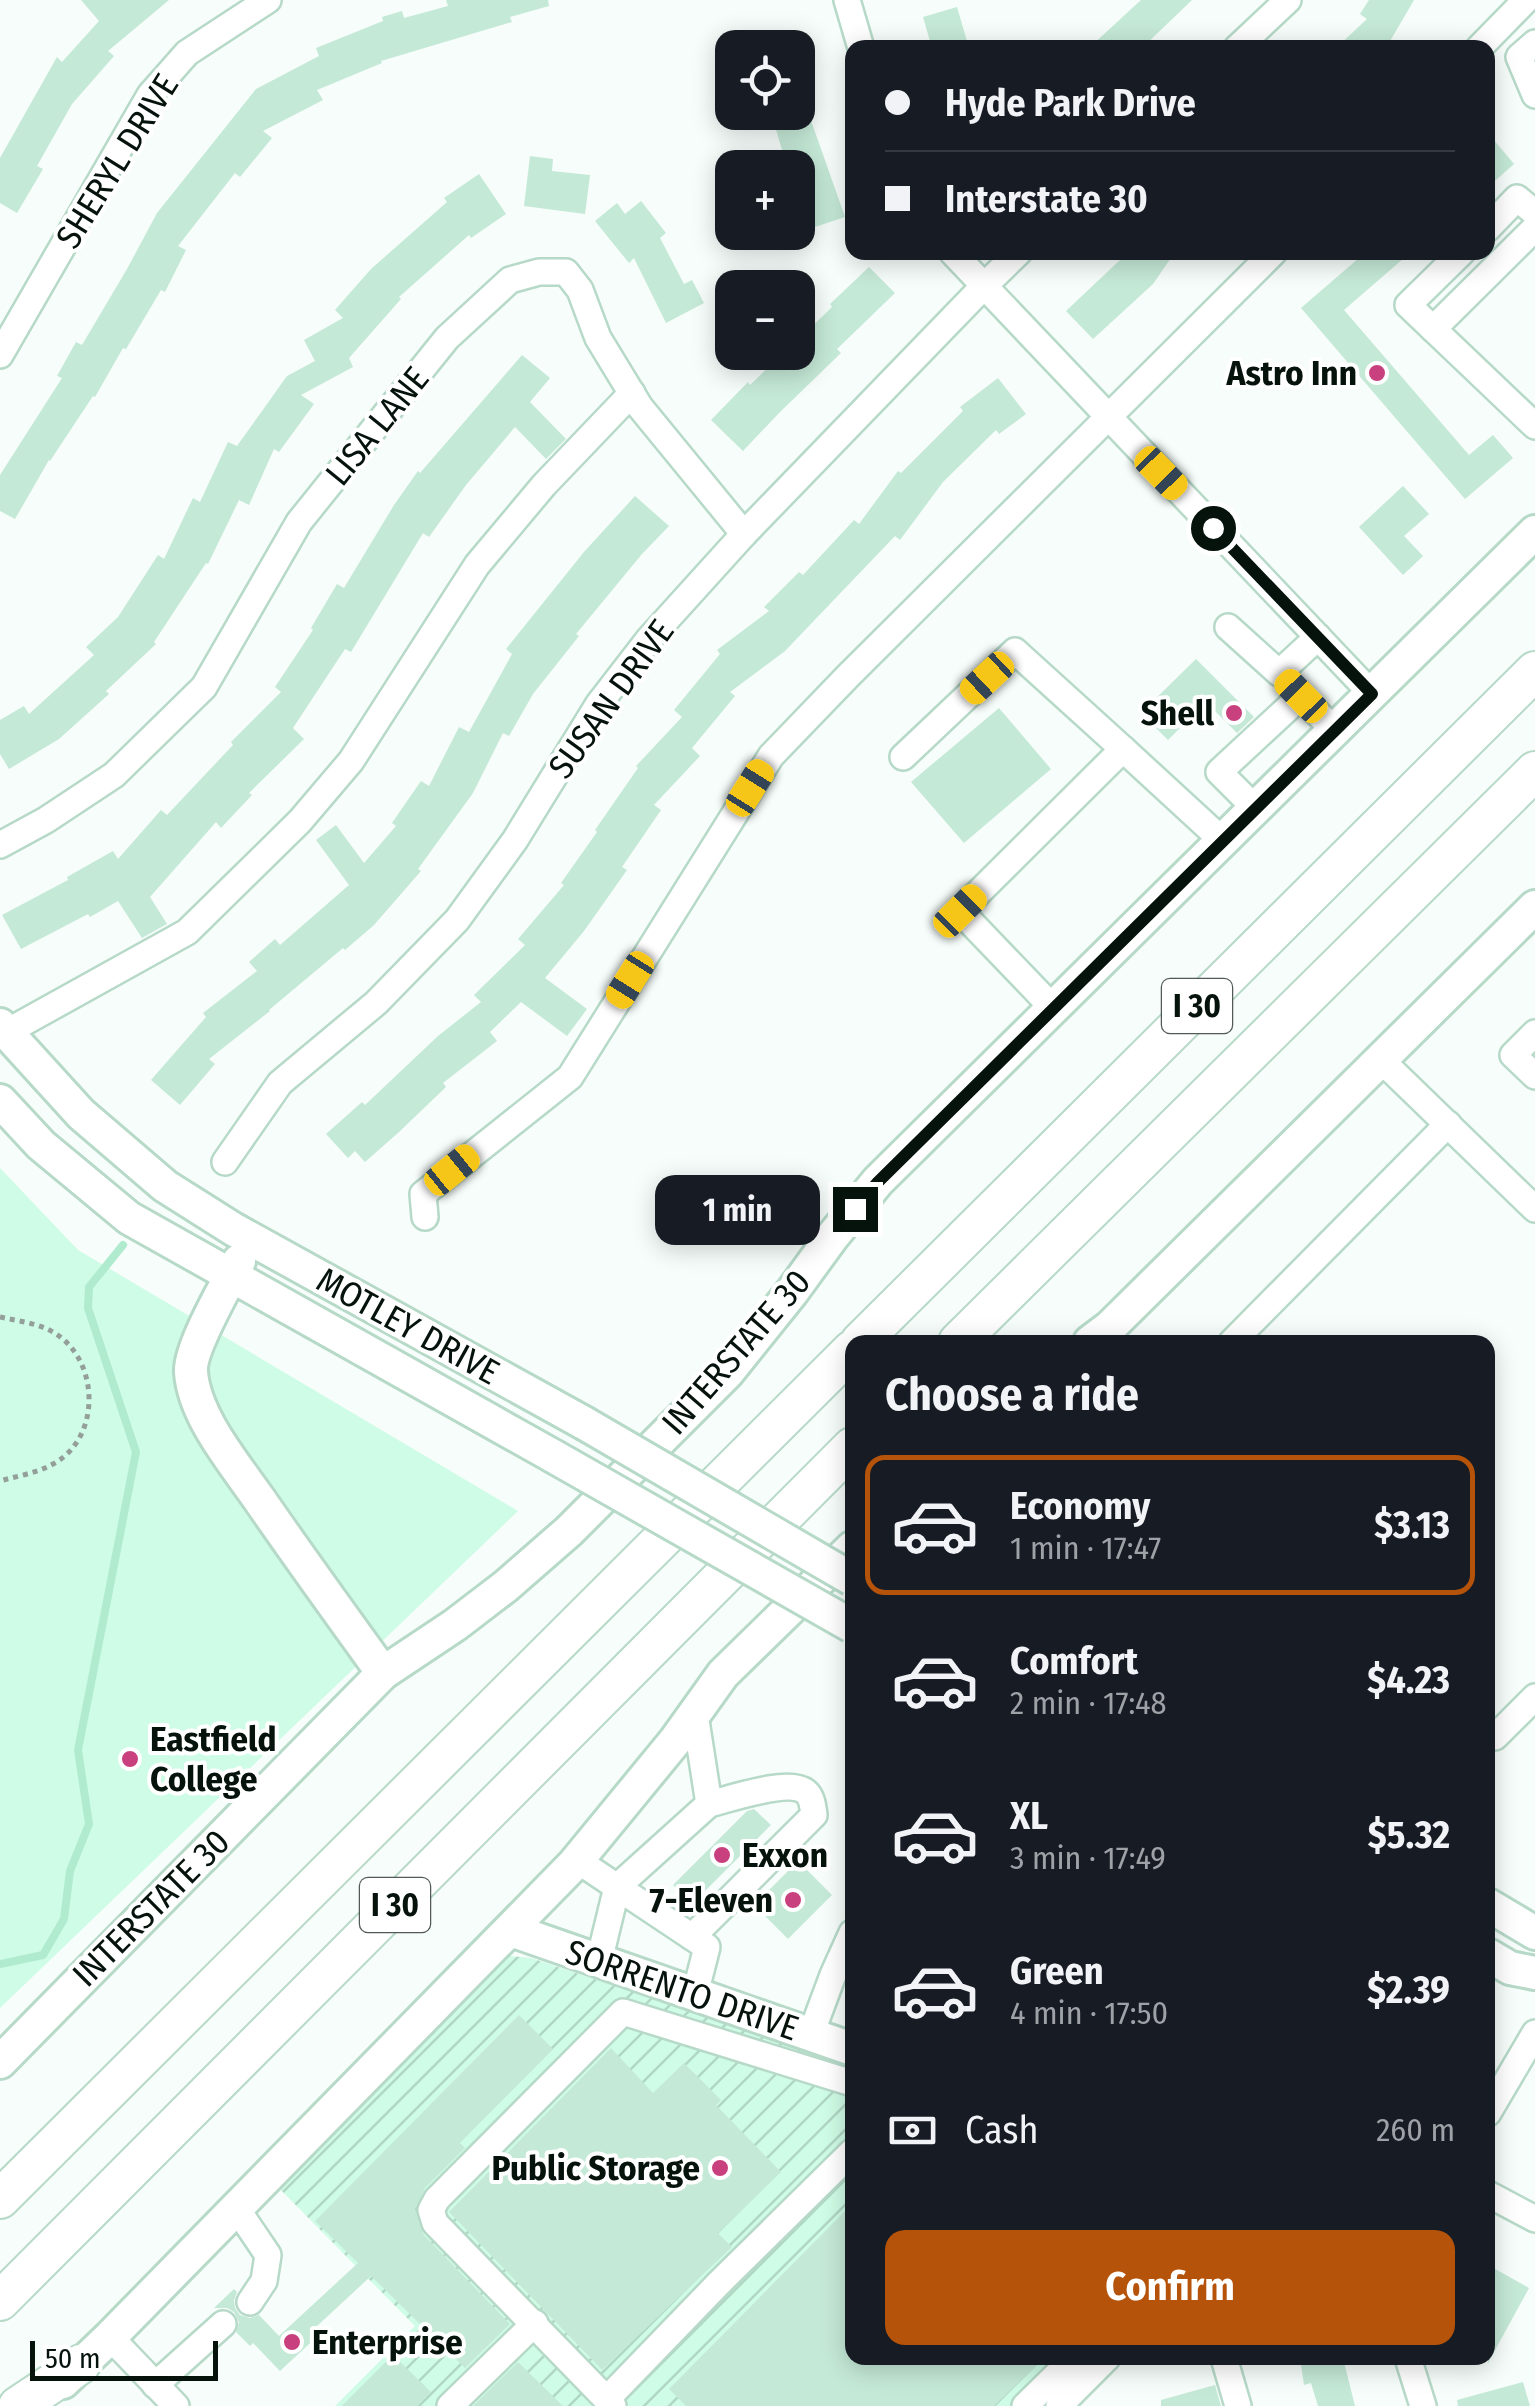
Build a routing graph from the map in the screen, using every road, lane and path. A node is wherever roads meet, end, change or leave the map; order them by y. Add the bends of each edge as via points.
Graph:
1 (268, 0) edge
2 (846, 0) edge
3 (1288, 0) edge
4 (1526, 0) edge
5 (858, 40) edge
6 (1246, 40) edge
7 (1486, 40) edge
8 (1535, 43) edge
9 (1535, 95) edge
10 (1535, 213) edge
11 (1495, 221) edge
12 (1535, 228) edge
13 (959, 260) edge
14 (1012, 260) edge
15 (1266, 260) edge
16 (1454, 260) edge
17 (983, 287) junction
18 (1434, 329) junction
19 (0, 355) edge
20 (632, 393) junction
21 (1108, 418) junction
22 (1535, 426) edge
23 (1535, 532) edge
24 (744, 534) junction
25 (1228, 627) dead end
26 (1318, 638) junction
27 (1535, 671) edge
28 (1278, 674) junction
29 (1372, 694) junction
30 (1301, 696) junction
31 (1335, 731) junction
32 (1124, 750) junction
33 (902, 756) dead end
34 (1535, 770) edge
35 (1256, 809) junction
36 (1223, 842) junction
37 (0, 845) edge
38 (1535, 908) edge
39 (1053, 1008) junction
40 (2, 1029) edge
41 (1535, 1033) edge
42 (1381, 1060) junction
43 (1535, 1076) edge
44 (0, 1100) edge
45 (1448, 1124) junction
46 (225, 1162) dead end
47 (1535, 1209) edge
48 (425, 1217) dead end
49 (251, 1239) junction
50 (231, 1277) junction
51 (0, 1317) edge
52 (867, 1335) edge
53 (965, 1335) edge
54 (1099, 1335) edge
55 (1239, 1335) edge
56 (845, 1357) edge
57 (845, 1454) edge
58 (0, 1481) edge
59 (845, 1555) edge
60 (845, 1575) edge
61 (845, 1622) edge
62 (383, 1673) junction
63 (1535, 1697) edge
64 (695, 1714) junction
65 (1495, 1737) edge
66 (709, 1804) junction
67 (577, 1860) junction
68 (617, 1887) junction
69 (1495, 1909) edge
70 (511, 1930) junction
71 (1535, 1933) edge
72 (692, 1937) junction
73 (1495, 1959) edge
74 (599, 1961) junction
75 (633, 1972) junction
76 (1535, 1973) edge
77 (843, 1978) edge
78 (695, 1994) junction
79 (623, 2012) junction
80 (807, 2033) junction
81 (1535, 2033) edge
82 (845, 2047) edge
83 (0, 2062) edge
84 (790, 2064) junction
85 (845, 2081) edge
86 (1495, 2101) edge
87 (845, 2159) edge
88 (1495, 2198) edge
89 (0, 2199) edge
90 (237, 2209) junction
91 (1535, 2219) edge
92 (0, 2301) edge
93 (250, 2302) dead end
94 (534, 2323) junction
95 (223, 2324) dead end
96 (110, 2338) junction
97 (81, 2364) junction
98 (1067, 2365) edge
99 (1101, 2365) edge
100 (1226, 2365) edge
101 (1410, 2365) edge
102 (155, 2385) junction
103 (53, 2401) edge
104 (610, 2403) edge
105 (456, 2404) edge
106 (173, 2405) edge
107 (18, 2406) edge
108 (1025, 2406) edge
109 (1060, 2406) edge
110 (1238, 2406) edge
111 (1424, 2406) edge

1 - 19 street, SHERYL DRIVE via 187,53 150,95
2 - 5 street
3 - 6 street
4 - 7 street
8 - 9 street via 1519,57
10 - 11 street via 1518,198
12 - 18 street
13 - 17 street
14 - 17 street, SUSAN DRIVE
15 - 21 street
16 - 18 street via 1408,305
17 - 21 street
17 - 24 street, SUSAN DRIVE
18 - 22 street
20 - 24 street, LISA LANE
20 - 37 street, LISA LANE via 566,272 510,280 447,338 299,522 204,686 114,775
20 - 40 street via 477,566 351,762 288,833 187,932
21 - 26 street
21 - 48 street via 771,756 570,1077 423,1194
23 - 29 main road, INTERSTATE 30
24 - 46 street, SUSAN DRIVE via 598,704 457,920 376,1003 280,1083
25 - 28 street
26 - 28 street
26 - 29 street
27 - 52 highway, I 30
28 - 30 street
29 - 31 main road, INTERSTATE 30
30 - 31 street
30 - 35 street via 1219,772
31 - 35 main road, INTERSTATE 30
32 - 33 street via 1016,651
32 - 36 street
32 - 39 street via 960,911
34 - 53 highway, I 30
35 - 36 main road, INTERSTATE 30
36 - 39 main road, INTERSTATE 30
38 - 42 main road
39 - 62 main road, INTERSTATE 30 via 878,1182 727,1372 582,1518 506,1586
40 - 49 main road, MOTLEY DRIVE via 81,1114 165,1186
41 - 43 street via 1514,1055
42 - 45 street
42 - 54 main road
44 - 50 main road, MOTLEY DRIVE via 41,1145 129,1218
45 - 47 street
45 - 55 street
49 - 50 main road
49 - 60 main road, MOTLEY DRIVE, bridge
50 - 61 main road, MOTLEY DRIVE, bridge
50 - 62 main road via 190,1369 198,1404
51 - 58 path via 55,1333 77,1353 90,1396 89,1415 71,1448 54,1464
56 - 89 highway, I 30
57 - 92 highway, I 30
59 - 64 main road via 723,1674
62 - 83 main road, INTERSTATE 30
63 - 65 street
64 - 66 street
64 - 67 main road
66 - 68 street
66 - 72 street via 797,1788 807,1792 814,1814
67 - 68 street
67 - 70 main road
68 - 72 street
68 - 74 street
69 - 71 main road
70 - 74 main road, SORRENTO DRIVE
70 - 90 main road
72 - 78 street via 707,1947
73 - 76 main road
74 - 75 main road, SORRENTO DRIVE
75 - 78 main road, SORRENTO DRIVE
75 - 79 street
77 - 80 street
78 - 80 main road, SORRENTO DRIVE
79 - 84 street
79 - 94 street via 431,2210 436,2223
80 - 82 main road, SORRENTO DRIVE
80 - 84 street
81 - 86 street
84 - 85 street
87 - 104 street
88 - 91 street
90 - 93 street via 268,2255 264,2280
90 - 96 main road
94 - 104 street
94 - 105 street
95 - 102 street
96 - 97 main road
96 - 102 street
97 - 103 main road
97 - 107 highway
98 - 108 street
99 - 109 street
100 - 110 street
101 - 111 street
102 - 106 street

